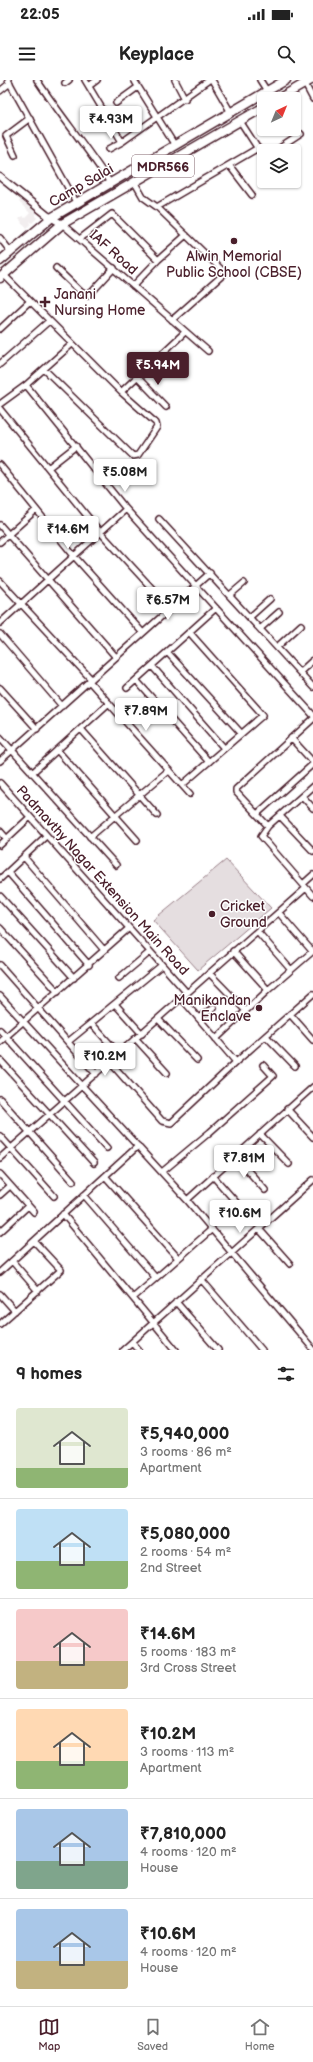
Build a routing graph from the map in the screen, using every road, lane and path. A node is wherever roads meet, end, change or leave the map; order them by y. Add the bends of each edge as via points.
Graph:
1 (37, 80) edge
2 (85, 80) edge
3 (97, 80) edge
4 (134, 80) edge
5 (175, 80) edge
6 (211, 80) edge
7 (260, 80) edge
8 (286, 80) edge
9 (9, 82) edge
10 (308, 82) edge
11 (89, 86) junction
12 (138, 87) junction
13 (0, 91) edge
14 (267, 91) junction
15 (290, 92) edge
16 (185, 99) junction
17 (313, 100) edge
18 (116, 103) dead end
19 (230, 111) junction
20 (257, 111) edge
21 (158, 116) junction
22 (30, 118) junction
23 (240, 121) junction
24 (298, 136) edge
25 (122, 142) junction
26 (174, 144) junction
27 (286, 144) edge
28 (257, 146) edge
29 (109, 149) dead end
30 (257, 149) edge
31 (15, 154) dead end
32 (229, 165) junction
33 (0, 177) edge
34 (110, 182) junction
35 (135, 183) junction
36 (252, 195) dead end
37 (76, 202) junction
38 (158, 207) junction
39 (51, 218) junction
40 (62, 224) junction
41 (186, 235) junction
42 (0, 238) edge
43 (81, 238) junction
44 (11, 252) junction
45 (158, 260) junction
46 (0, 261) edge
47 (56, 268) dead end
48 (114, 268) junction
49 (2, 276) edge
50 (133, 286) junction
51 (30, 301) junction
52 (172, 320) junction
53 (49, 321) junction
54 (0, 330) edge
55 (185, 332) junction
56 (72, 344) junction
57 (208, 351) dead end
58 (0, 364) edge
59 (44, 369) junction
60 (137, 377) junction
61 (26, 385) junction
62 (121, 392) junction
63 (0, 404) edge
64 (166, 407) dead end
65 (0, 409) edge
66 (76, 446) junction
67 (0, 465) edge
68 (48, 468) junction
69 (126, 509) junction
70 (36, 510) junction
71 (159, 519) dead end
72 (0, 525) edge
73 (101, 533) junction
74 (8, 535) junction
75 (0, 542) edge
76 (74, 556) junction
77 (210, 573) junction
78 (0, 580) edge
79 (47, 580) junction
80 (244, 583) dead end
81 (196, 586) junction
82 (230, 595) junction
83 (270, 599) dead end
84 (21, 604) junction
85 (170, 608) junction
86 (216, 608) junction
87 (279, 612) dead end
88 (250, 617) junction
89 (0, 623) edge
90 (302, 625) dead end
91 (261, 628) junction
92 (142, 632) junction
93 (190, 633) junction
94 (0, 634) edge
95 (277, 647) junction
96 (168, 653) junction
97 (115, 656) junction
98 (313, 660) edge
99 (152, 666) junction
100 (300, 672) junction
101 (90, 680) junction
102 (136, 680) junction
103 (313, 687) edge
104 (0, 688) edge
105 (127, 688) dead end
106 (109, 703) junction
107 (62, 706) junction
108 (313, 715) edge
109 (313, 719) edge
110 (37, 729) junction
111 (81, 729) junction
112 (240, 733) junction
113 (0, 737) edge
114 (291, 738) junction
115 (224, 748) junction
116 (57, 750) junction
117 (13, 751) junction
118 (0, 761) edge
119 (208, 762) junction
120 (313, 763) edge
121 (169, 770) junction
122 (32, 772) junction
123 (0, 783) edge
124 (182, 785) junction
125 (313, 786) edge
126 (190, 794) dead end
127 (140, 795) junction
128 (302, 796) junction
129 (313, 808) edge
130 (256, 814) junction
131 (116, 815) junction
132 (158, 815) dead end
133 (280, 816) junction
134 (30, 817) junction
135 (268, 826) junction
136 (0, 831) edge
137 (46, 836) junction
138 (90, 837) junction
139 (7, 839) junction
140 (137, 840) dead end
141 (0, 845) edge
142 (313, 852) edge
143 (24, 857) junction
144 (116, 866) dead end
145 (8, 872) junction
146 (313, 875) edge
147 (0, 879) edge
148 (304, 886) junction
149 (0, 896) edge
150 (313, 896) edge
151 (279, 913) junction
152 (0, 928) edge
153 (128, 928) junction
154 (258, 932) junction
155 (104, 950) junction
156 (232, 951) junction
157 (313, 951) edge
158 (150, 952) junction
159 (0, 964) edge
160 (89, 964) junction
161 (162, 965) junction
162 (291, 970) junction
163 (209, 973) junction
164 (74, 978) junction
165 (119, 978) dead end
166 (268, 990) junction
167 (58, 992) junction
168 (187, 993) junction
169 (313, 994) edge
170 (0, 996) edge
171 (182, 999) junction
172 (115, 1004) junction
173 (39, 1008) junction
174 (214, 1008) dead end
175 (245, 1010) junction
176 (290, 1014) junction
177 (198, 1018) junction
178 (158, 1019) junction
179 (23, 1022) junction
180 (91, 1023) junction
181 (0, 1030) edge
182 (142, 1034) junction
183 (266, 1036) junction
184 (6, 1037) junction
185 (136, 1039) junction
186 (216, 1039) junction
187 (313, 1040) edge
188 (69, 1041) junction
189 (0, 1042) edge
190 (119, 1054) junction
191 (0, 1060) edge
192 (197, 1060) dead end
193 (110, 1062) junction
194 (236, 1062) junction
195 (263, 1065) dead end
196 (295, 1066) dead end
197 (167, 1073) dead end
198 (96, 1074) junction
199 (82, 1087) junction
200 (313, 1087) edge
201 (0, 1099) edge
202 (65, 1101) junction
203 (288, 1109) junction
204 (50, 1114) junction
205 (30, 1133) junction
206 (260, 1134) junction
207 (0, 1136) edge
208 (313, 1137) edge
209 (138, 1146) junction
210 (11, 1148) junction
211 (106, 1148) dead end
212 (235, 1156) junction
213 (0, 1158) edge
214 (94, 1163) dead end
215 (289, 1164) dead end
216 (162, 1172) junction
217 (0, 1174) edge
218 (105, 1176) junction
219 (213, 1176) junction
220 (313, 1180) edge
221 (73, 1181) dead end
222 (308, 1184) junction
223 (10, 1186) junction
224 (265, 1190) dead end
225 (313, 1190) edge
226 (0, 1195) edge
227 (84, 1195) junction
228 (54, 1196) dead end
229 (187, 1200) junction
230 (28, 1206) junction
231 (243, 1210) dead end
232 (34, 1212) dead end
233 (63, 1214) junction
234 (212, 1229) junction
235 (259, 1229) junction
236 (0, 1231) edge
237 (34, 1241) junction
238 (232, 1253) junction
239 (178, 1258) junction
240 (12, 1261) junction
241 (290, 1264) dead end
242 (0, 1272) edge
243 (155, 1278) junction
244 (201, 1279) junction
245 (38, 1291) junction
246 (0, 1294) edge
247 (133, 1298) junction
248 (176, 1302) junction
249 (15, 1311) junction
250 (154, 1322) junction
251 (0, 1324) edge
252 (132, 1342) junction
253 (313, 1349) edge
254 (123, 1350) edge
255 (139, 1350) edge
256 (176, 1350) edge
257 (218, 1350) edge
258 (262, 1350) edge

1 - 34 street
2 - 11 street
3 - 11 street
4 - 12 street
5 - 16 street
6 - 16 street
6 - 19 street
7 - 14 street
8 - 14 main road, Camp Salai / MDR566
9 - 13 street
9 - 22 street
10 - 15 main road
10 - 17 street
11 - 25 street
12 - 18 street
12 - 21 street
14 - 19 main road, Camp Salai / MDR566
16 - 21 street
19 - 26 main road, Camp Salai / MDR566
20 - 23 main road, Camp Salai / MDR566
21 - 25 street
21 - 26 street
22 - 31 street via 6,136
22 - 37 street
23 - 28 street
23 - 35 main road, Camp Salai / MDR566
24 - 27 street
25 - 29 street
26 - 34 main road, Camp Salai / MDR566
30 - 32 street
32 - 36 street
32 - 38 street
33 - 39 street, IAF Road
34 - 37 main road, Camp Salai / MDR566
35 - 38 street via 143,197
35 - 40 main road, Camp Salai / MDR566
37 - 39 main road, Camp Salai / MDR566
38 - 41 street
39 - 40 street, IAF Road
39 - 44 main road, Camp Salai / MDR566
40 - 43 street, IAF Road
40 - 49 main road, Camp Salai / MDR566
41 - 45 street
41 - 52 street via 225,273
42 - 44 street
43 - 45 street via 112,214
43 - 48 street, IAF Road
44 - 46 main road, Camp Salai / MDR566
45 - 50 street
47 - 48 street via 80,292 87,295
48 - 50 street, IAF Road
49 - 51 street
50 - 52 street, IAF Road
51 - 53 street
51 - 54 street
52 - 55 street, IAF Road
53 - 56 street
53 - 58 street
55 - 57 street, IAF Road
55 - 60 street
56 - 59 street
56 - 62 street
59 - 61 street
59 - 62 street via 135,457 157,425
60 - 62 street
60 - 64 street
61 - 63 street
61 - 66 street
65 - 68 street
66 - 68 street
66 - 69 street
67 - 70 street
68 - 73 street
69 - 73 street
69 - 81 street
70 - 74 street
70 - 76 street
71 - 77 street
72 - 74 street
73 - 76 street
73 - 85 street
74 - 75 street
74 - 79 street
76 - 79 street
76 - 92 street
77 - 81 street
77 - 82 street
78 - 84 street
79 - 84 street
79 - 97 street
80 - 82 street
81 - 85 street
81 - 86 street
82 - 88 street
83 - 88 street
84 - 89 street
84 - 101 street
85 - 92 street
86 - 93 street
86 - 108 street
87 - 91 street
88 - 91 street
90 - 95 street
91 - 95 street
92 - 97 street
93 - 96 street
93 - 112 street via 263,715
94 - 107 street
95 - 100 street
96 - 99 street
96 - 112 street
97 - 101 street
98 - 100 street
99 - 102 street
99 - 115 street
100 - 103 street
101 - 106 street
101 - 107 street
102 - 105 street
102 - 119 street
104 - 110 street
106 - 111 street
106 - 121 street
107 - 110 street
109 - 114 street
110 - 117 street
111 - 116 street
111 - 127 street
112 - 115 street
113 - 117 street
114 - 120 street
114 - 130 street via 236,788 236,792
115 - 119 street
116 - 122 street
116 - 131 street
117 - 118 street
117 - 122 street
119 - 124 street
120 - 130 street
121 - 124 street
121 - 127 street
122 - 138 street
123 - 134 street, Padmavthy Nagar Extension Main Road
124 - 126 street
125 - 128 street
127 - 131 street
127 - 132 street
128 - 129 street
128 - 133 street
130 - 135 street
131 - 138 street
131 - 140 street
133 - 135 street
133 - 142 street
134 - 137 street, Padmavthy Nagar Extension Main Road
134 - 139 street
135 - 148 street via 261,838
136 - 139 street
137 - 143 street
137 - 153 street, Padmavthy Nagar Extension Main Road
138 - 144 street
139 - 141 street
143 - 145 street
143 - 155 street
145 - 147 street
145 - 160 street
146 - 148 street
148 - 150 street
148 - 151 street
149 - 164 street
151 - 154 street
151 - 157 street
152 - 167 street
153 - 155 street
153 - 158 street, Padmavthy Nagar Extension Main Road
154 - 156 street
154 - 162 street
155 - 160 street
156 - 163 street
156 - 166 street
157 - 162 street
158 - 161 street, Padmavthy Nagar Extension Main Road
158 - 165 street
159 - 173 street
160 - 164 street
161 - 168 street, Padmavthy Nagar Extension Main Road
161 - 172 street
162 - 166 street
163 - 168 street
163 - 175 street
164 - 167 street
166 - 175 street
167 - 173 street
168 - 171 street
169 - 176 street
170 - 179 street
171 - 177 street
171 - 178 street
172 - 180 street
172 - 182 street
173 - 179 street
173 - 188 street
174 - 177 street
175 - 186 street
176 - 183 street
176 - 187 street
177 - 186 street
178 - 182 street
178 - 192 street
179 - 184 street
179 - 199 street
180 - 188 street
180 - 190 street
181 - 184 street
182 - 185 street
183 - 194 street
183 - 196 street
184 - 189 street
184 - 202 street
185 - 190 street
185 - 197 street
186 - 194 street
188 - 198 street
190 - 193 street
191 - 204 street
193 - 194 street via 162,1121 168,1124
193 - 198 street
195 - 216 street via 273,1076
198 - 199 street
199 - 202 street
199 - 209 street
200 - 203 street
201 - 205 street
202 - 204 street
202 - 211 street
203 - 206 street
203 - 208 street
204 - 205 street
204 - 214 street
205 - 210 street
205 - 221 street
206 - 212 street
206 - 215 street
207 - 210 street
209 - 216 street
209 - 218 street
210 - 213 street
210 - 228 street
212 - 219 street
212 - 224 street
216 - 229 street
217 - 223 street
218 - 227 street
218 - 239 street
219 - 229 street
219 - 231 street
220 - 222 street
222 - 225 street
222 - 235 street
223 - 226 street
223 - 230 street
227 - 233 street
227 - 243 street
229 - 234 street
230 - 232 street
230 - 236 street
233 - 237 street
233 - 247 street
234 - 238 street
234 - 239 street
235 - 238 street
235 - 241 street
237 - 240 street
237 - 245 street via 60,1270
238 - 244 street
238 - 253 street
239 - 243 street
240 - 242 street
240 - 245 street
243 - 247 street
244 - 248 street
244 - 258 street
245 - 249 street
246 - 249 street
247 - 250 street
248 - 250 street
248 - 257 street
249 - 251 street
250 - 252 street
250 - 256 street
252 - 254 street
252 - 255 street

